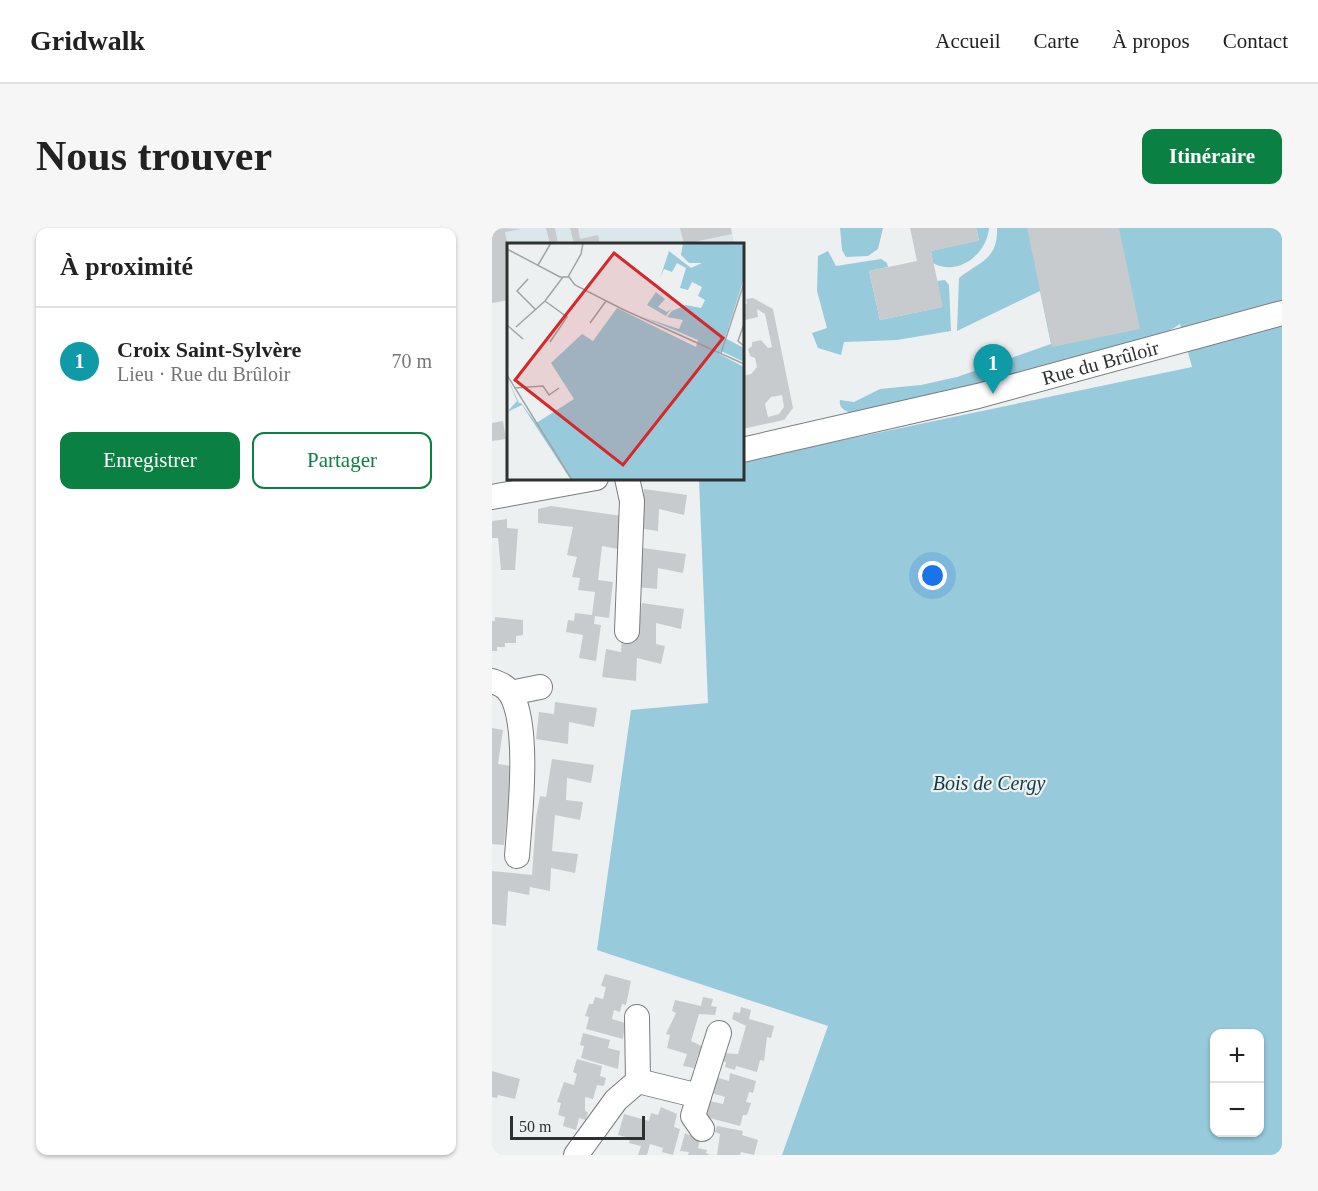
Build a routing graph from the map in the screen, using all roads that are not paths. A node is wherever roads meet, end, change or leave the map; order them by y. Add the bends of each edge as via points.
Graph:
1 (1282, 313) edge
2 (744, 450) edge
3 (585, 480) edge
4 (627, 480) edge
5 (492, 497) edge
6 (627, 631) dead end
7 (501, 687) edge
8 (540, 687) dead end
9 (517, 856) dead end
10 (637, 1017) dead end
11 (719, 1033) dead end
12 (638, 1081) junction
13 (699, 1096) junction
14 (702, 1129) dead end
15 (576, 1155) edge

1 - 2 street, Rue du Brûloir via 978,396
3 - 5 street
4 - 6 street via 632,501
7 - 8 street
7 - 9 street via 514,702 523,768
10 - 12 street
11 - 13 street
12 - 13 street
12 - 15 street via 616,1100
13 - 14 street via 693,1116

